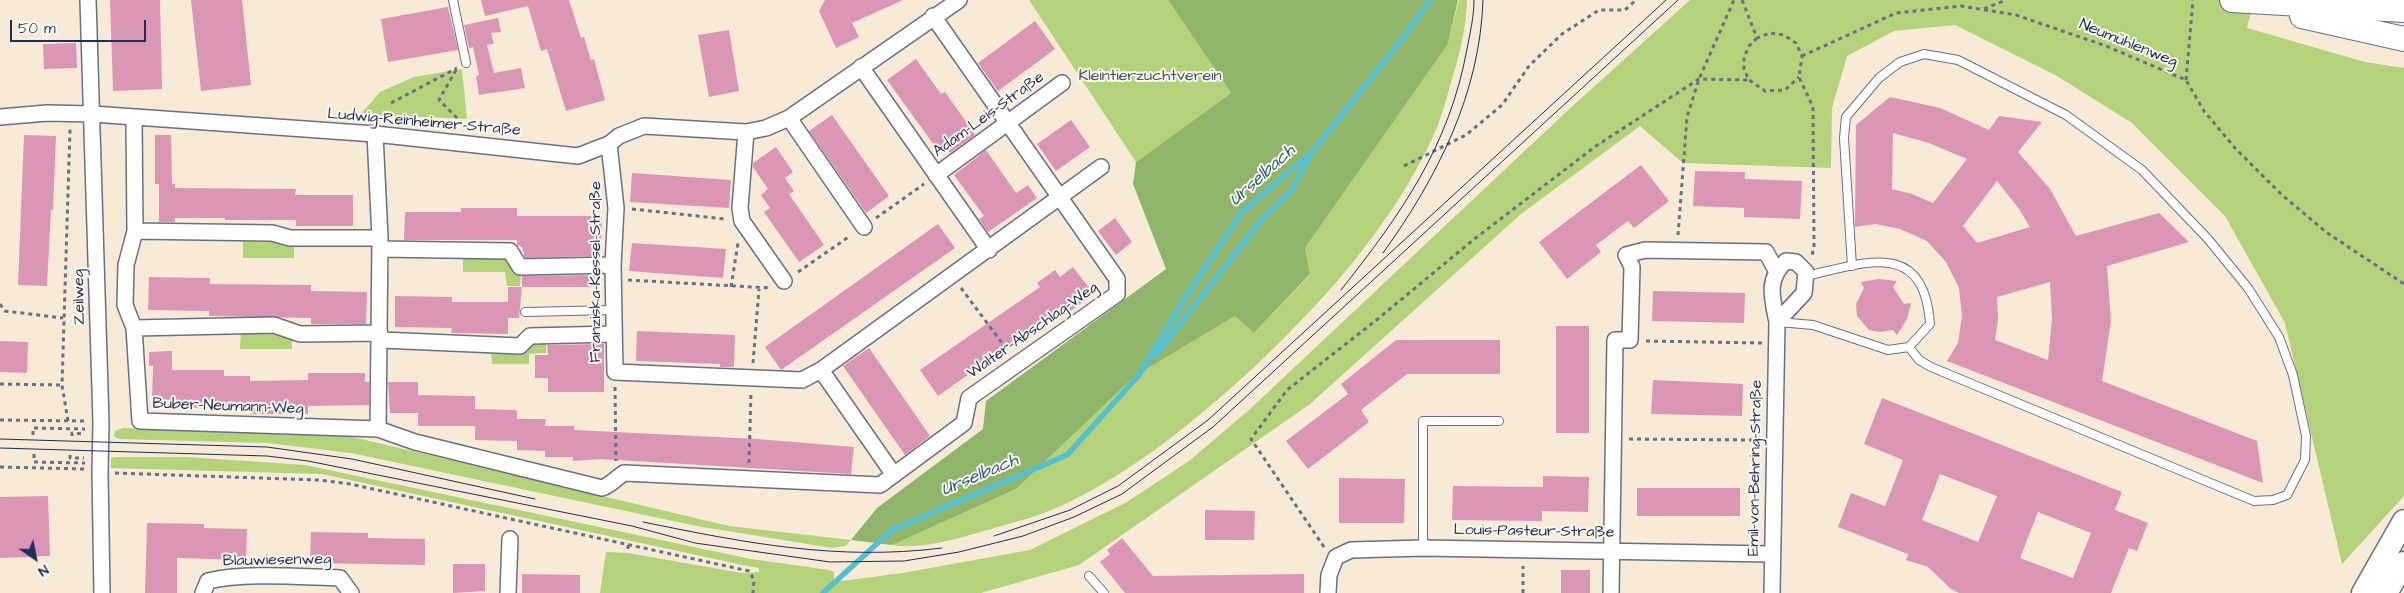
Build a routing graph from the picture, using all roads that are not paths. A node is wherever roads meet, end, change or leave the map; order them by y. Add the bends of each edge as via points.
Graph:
1 (88, 0) edge
2 (453, 0) edge
3 (959, 0) edge
4 (2234, 0) edge
5 (2404, 10) edge
6 (933, 16) junction
7 (2404, 39) edge
8 (466, 62) road end
9 (861, 67) junction
10 (1062, 83) dead end
11 (93, 114) junction
12 (0, 117) edge
13 (134, 118) junction
14 (789, 118) junction
15 (1009, 122) junction
16 (746, 132) junction
17 (375, 134) junction
18 (610, 144) junction
19 (1101, 168) dead end
20 (936, 175) junction
21 (1062, 198) junction
22 (864, 227) dead end
23 (135, 231) junction
24 (380, 244) junction
25 (989, 250) junction
26 (613, 265) junction
27 (1852, 266) junction
28 (1776, 270) junction
29 (1806, 274) junction
30 (784, 281) dead end
31 (613, 310) junction
32 (525, 312) dead end
33 (1777, 322) junction
34 (134, 328) junction
35 (613, 334) junction
36 (380, 337) junction
37 (1909, 346) junction
38 (821, 370) junction
39 (1499, 421) dead end
40 (378, 429) junction
41 (894, 475) junction
42 (616, 478) joint
43 (2404, 521) edge
44 (510, 539) dead end
45 (1423, 548) junction
46 (1612, 551) junction
47 (1771, 554) junction
48 (2404, 563) edge
49 (1089, 576) dead end
50 (102, 593) edge
51 (202, 593) edge
52 (351, 593) edge
53 (508, 593) edge
54 (1104, 593) edge
55 (1328, 593) edge
56 (1611, 593) edge
57 (1772, 593) edge
58 (2363, 593) edge
59 (2386, 593) edge

1 - 11 street, Zeilweg
2 - 8 lane
3 - 6 street, Ludwig-Reinheimer-Straße
4 - 5 highway
4 - 7 highway
6 - 9 street, Ludwig-Reinheimer-Straße
6 - 15 street, Walter-Abschlag-Weg
9 - 14 street, Ludwig-Reinheimer-Straße
9 - 20 street
10 - 15 street, Adam-Leis-Straße
11 - 12 street, Ludwig-Reinheimer-Straße
11 - 13 street, Ludwig-Reinheimer-Straße
11 - 50 street, Zeilweg
13 - 17 street, Ludwig-Reinheimer-Straße
13 - 23 street, Buber-Neumann-Weg
14 - 16 street, Ludwig-Reinheimer-Straße
14 - 22 street
15 - 20 street, Adam-Leis-Straße
15 - 21 street, Walter-Abschlag-Weg
16 - 18 street, Ludwig-Reinheimer-Straße via 644,126 619,136
16 - 30 street via 740,208 742,221
17 - 18 street, Ludwig-Reinheimer-Straße via 578,156
17 - 24 street
18 - 26 street, Franziska-Kessel-Straße via 616,208
19 - 21 street, Franziska-Kessel-Straße
20 - 25 street
21 - 25 street, Franziska-Kessel-Straße
21 - 41 street, Walter-Abschlag-Weg via 1117,279 1117,294 970,398 964,423
23 - 24 street via 272,233 290,238
23 - 34 street, Buber-Neumann-Weg via 126,265 125,295 125,305
24 - 26 street via 510,251 520,267
24 - 36 street
25 - 38 street, Franziska-Kessel-Straße
26 - 31 street, Franziska-Kessel-Straße
27 - 29 lane
27 - 37 lane via 1884,261 1900,265 1920,281 1928,302 1930,324
27 - 37 lane via 1844,138 1846,116 1879,78 1900,62 1924,54 1958,60 2066,115 2142,170 2208,239 2248,288 2279,338 2301,407 2306,436 2305,460 2287,496 2254,501 1931,367 1919,360
28 - 29 street via 1786,261 1796,262
28 - 33 street, Emil-von-Behring-Straße via 1771,293
28 - 46 street via 1766,252 1645,250 1626,255 1632,267 1630,340 1614,340
29 - 33 street via 1804,293
31 - 32 lane
31 - 35 street, Franziska-Kessel-Straße
33 - 37 lane via 1812,325 1888,350
33 - 47 street, Emil-von-Behring-Straße
34 - 36 street via 274,325 300,334
34 - 40 street, Buber-Neumann-Weg via 140,421
35 - 36 street via 530,336 520,346
35 - 38 street, Franziska-Kessel-Straße via 615,372 802,380
36 - 40 street
38 - 41 street
39 - 45 lane via 1423,421
40 - 42 street, Buber-Neumann-Weg via 415,442 602,488
41 - 42 street, Walter-Abschlag-Weg via 880,485 624,473
43 - 58 main road
44 - 53 street
45 - 46 street, Louis-Pasteur-Straße
45 - 55 street, Louis-Pasteur-Straße via 1351,550 1336,558 1329,574
46 - 47 street, Louis-Pasteur-Straße
46 - 56 street
47 - 57 street, Emil-von-Behring-Straße
48 - 59 main road
49 - 54 lane
51 - 52 street, Blauwiesenweg via 208,581 222,578 282,577 340,578

